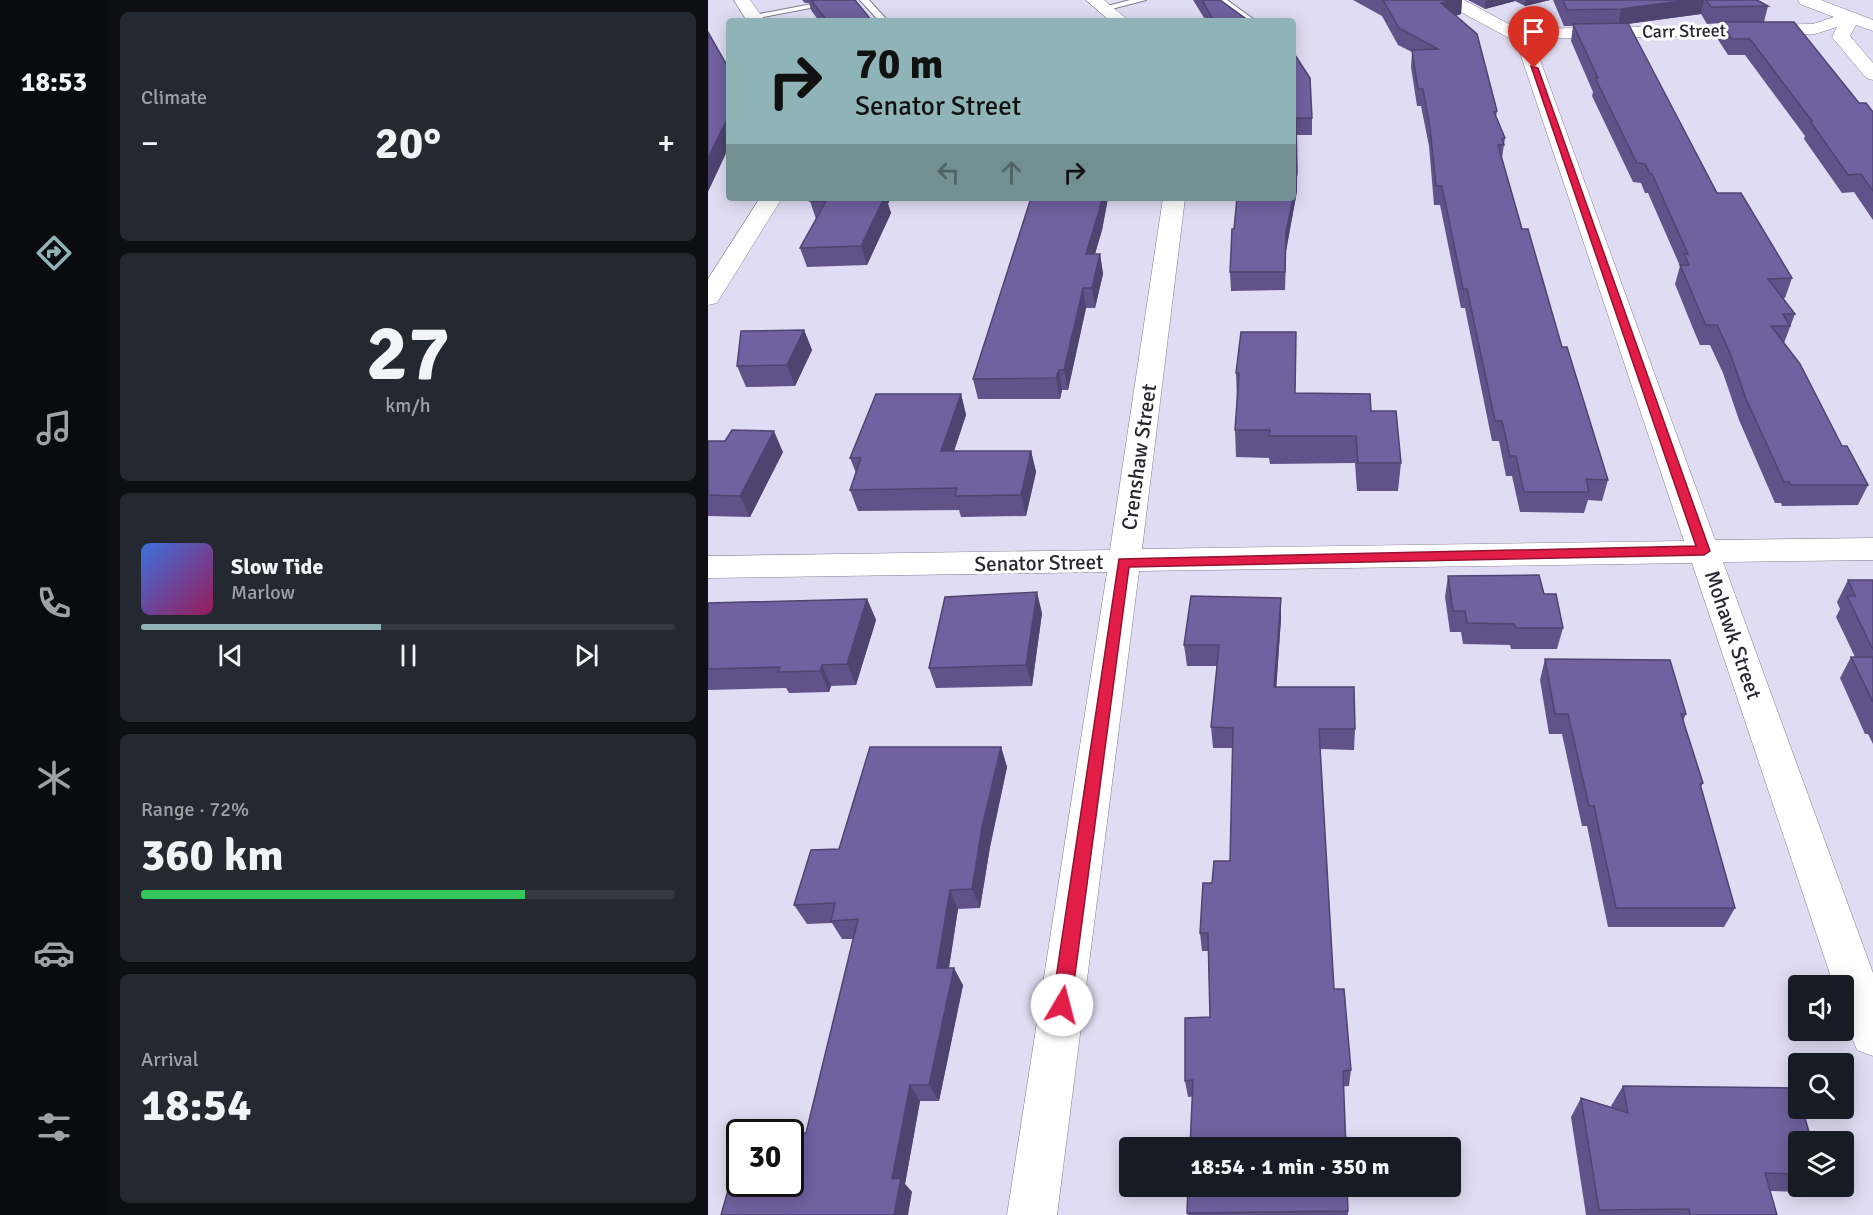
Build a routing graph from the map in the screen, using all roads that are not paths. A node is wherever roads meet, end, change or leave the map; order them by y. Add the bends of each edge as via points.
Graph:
1 (742, 0) edge
2 (848, 0) edge
3 (864, 0) edge
4 (1142, 0) edge
5 (1221, 0) edge
6 (1452, 0) edge
7 (1806, 0) edge
8 (1099, 4) edge
9 (1851, 17) junction
10 (754, 18) edge
11 (760, 18) edge
12 (881, 18) edge
13 (1116, 18) edge
14 (1248, 18) edge
15 (1873, 26) edge
16 (1515, 34) junction
17 (1873, 74) edge
18 (769, 201) edge
19 (1174, 201) edge
20 (708, 298) edge
21 (1873, 549) edge
22 (1704, 551) junction
23 (1124, 562) junction
24 (708, 567) edge
25 (1873, 1034) edge
26 (1032, 1215) edge

1 - 10 street
2 - 11 lane
3 - 12 lane
4 - 8 lane
5 - 14 lane
6 - 16 street, Mohawk Street
7 - 9 street
8 - 13 street
9 - 15 street
9 - 16 street, Carr Street via 1815,28
9 - 17 street via 1840,37
16 - 22 street, Mohawk Street via 1526,46
18 - 20 street
19 - 23 street, Crenshaw Street
21 - 22 street, Senator Street
22 - 23 street, Senator Street
22 - 25 street, Mohawk Street
23 - 24 street, Senator Street
23 - 26 street, Crenshaw Street

